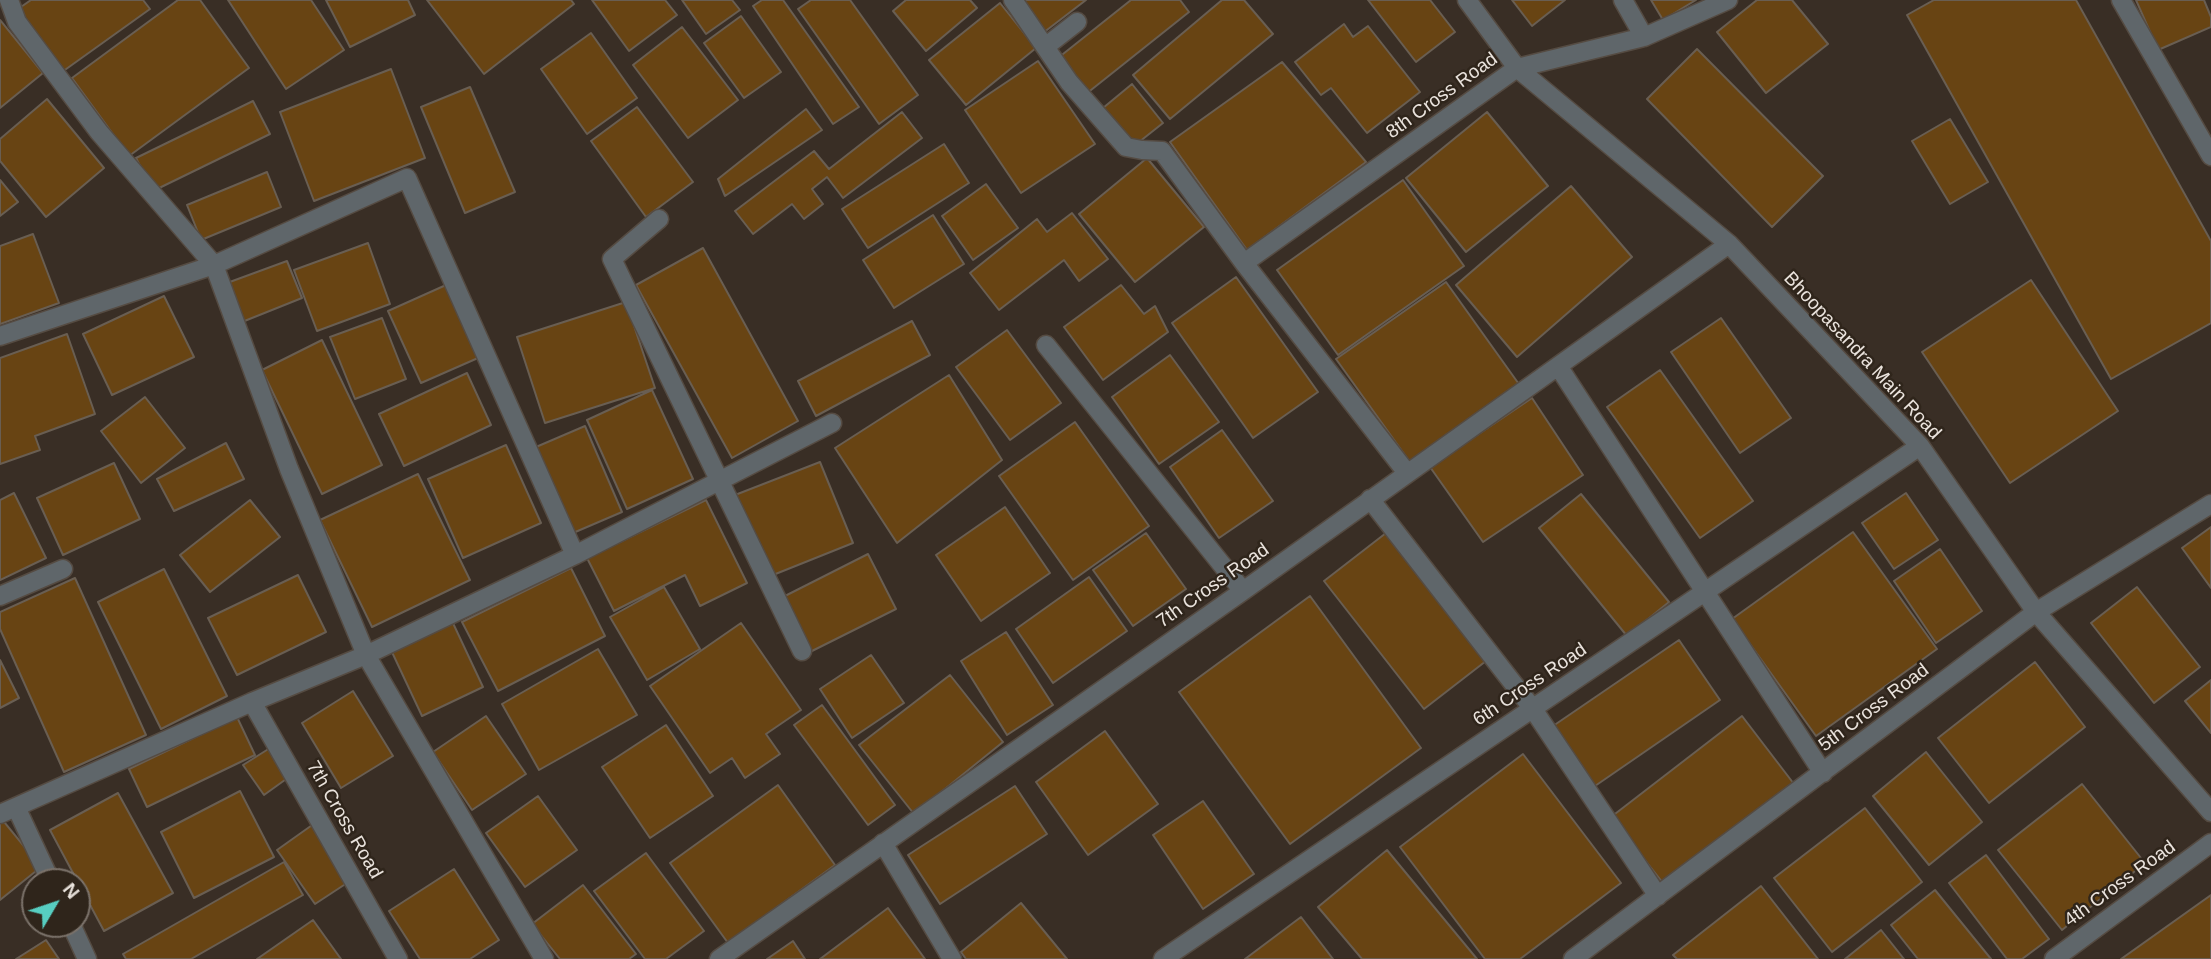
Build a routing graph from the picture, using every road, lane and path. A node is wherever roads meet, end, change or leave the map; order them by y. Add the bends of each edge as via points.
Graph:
1 (9, 0) edge
2 (1013, 0) edge
3 (1467, 0) edge
4 (1623, 0) edge
5 (1728, 0) edge
6 (2121, 0) edge
7 (1077, 22) dead end
8 (1644, 37) junction
9 (1045, 47) junction
10 (1517, 68) junction
11 (2211, 156) edge
12 (659, 219) dead end
13 (1729, 244) junction
14 (1244, 263) junction
15 (214, 265) junction
16 (0, 336) edge
17 (1046, 345) dead end
18 (1558, 366) junction
19 (832, 423) dead end
20 (1920, 446) junction
21 (1407, 472) junction
22 (719, 481) junction
23 (1370, 499) junction
24 (2211, 504) edge
25 (575, 555) junction
26 (63, 569) dead end
27 (1243, 591) junction
28 (1705, 592) junction
29 (0, 596) edge
30 (2036, 612) junction
31 (802, 651) dead end
32 (366, 655) junction
33 (252, 702) junction
34 (1533, 709) junction
35 (1823, 773) junction
36 (8, 810) edge
37 (2211, 812) edge
38 (883, 843) junction
39 (2211, 843) edge
40 (43, 868) edge
41 (1658, 895) junction
42 (77, 938) edge
43 (87, 959) edge
44 (398, 959) edge
45 (544, 959) edge
46 (719, 959) edge
47 (952, 959) edge
48 (1163, 959) edge
49 (1573, 959) edge
50 (2054, 959) edge

1 - 15 street via 17,22 99,132
2 - 9 street
3 - 10 street, Bhoopasandra Main Road
4 - 8 street
5 - 8 street, 8th Cross Road
6 - 11 street
7 - 9 street
8 - 10 street, 8th Cross Road
9 - 14 street via 1069,82 1126,146 1162,150
10 - 13 street, Bhoopasandra Main Road
10 - 14 street, 8th Cross Road
12 - 22 street via 612,259
13 - 18 street, 7th Cross Road
13 - 20 street, Bhoopasandra Main Road
14 - 21 street
15 - 16 street
15 - 25 street via 407,177
15 - 32 street via 289,469
17 - 27 street
18 - 21 street, 7th Cross Road
18 - 28 street
19 - 22 street
20 - 28 street, 6th Cross Road
20 - 30 street, Bhoopasandra Main Road
21 - 23 street, 7th Cross Road
22 - 25 street
22 - 31 street
23 - 27 street, 7th Cross Road
23 - 34 street
24 - 30 street, 5th Cross Road
25 - 32 street
26 - 29 street
27 - 38 street, 7th Cross Road
28 - 34 street, 6th Cross Road
28 - 35 street
30 - 35 street, 5th Cross Road
30 - 37 street, Bhoopasandra Main Road
32 - 33 street
32 - 45 street
33 - 36 street
33 - 44 street, 7th Cross Road
34 - 41 street
34 - 48 street, 6th Cross Road
35 - 41 street, 5th Cross Road
36 - 40 street
38 - 46 street, 7th Cross Road
38 - 47 street
39 - 50 street, 4th Cross Road
41 - 49 street, 5th Cross Road
42 - 43 street

